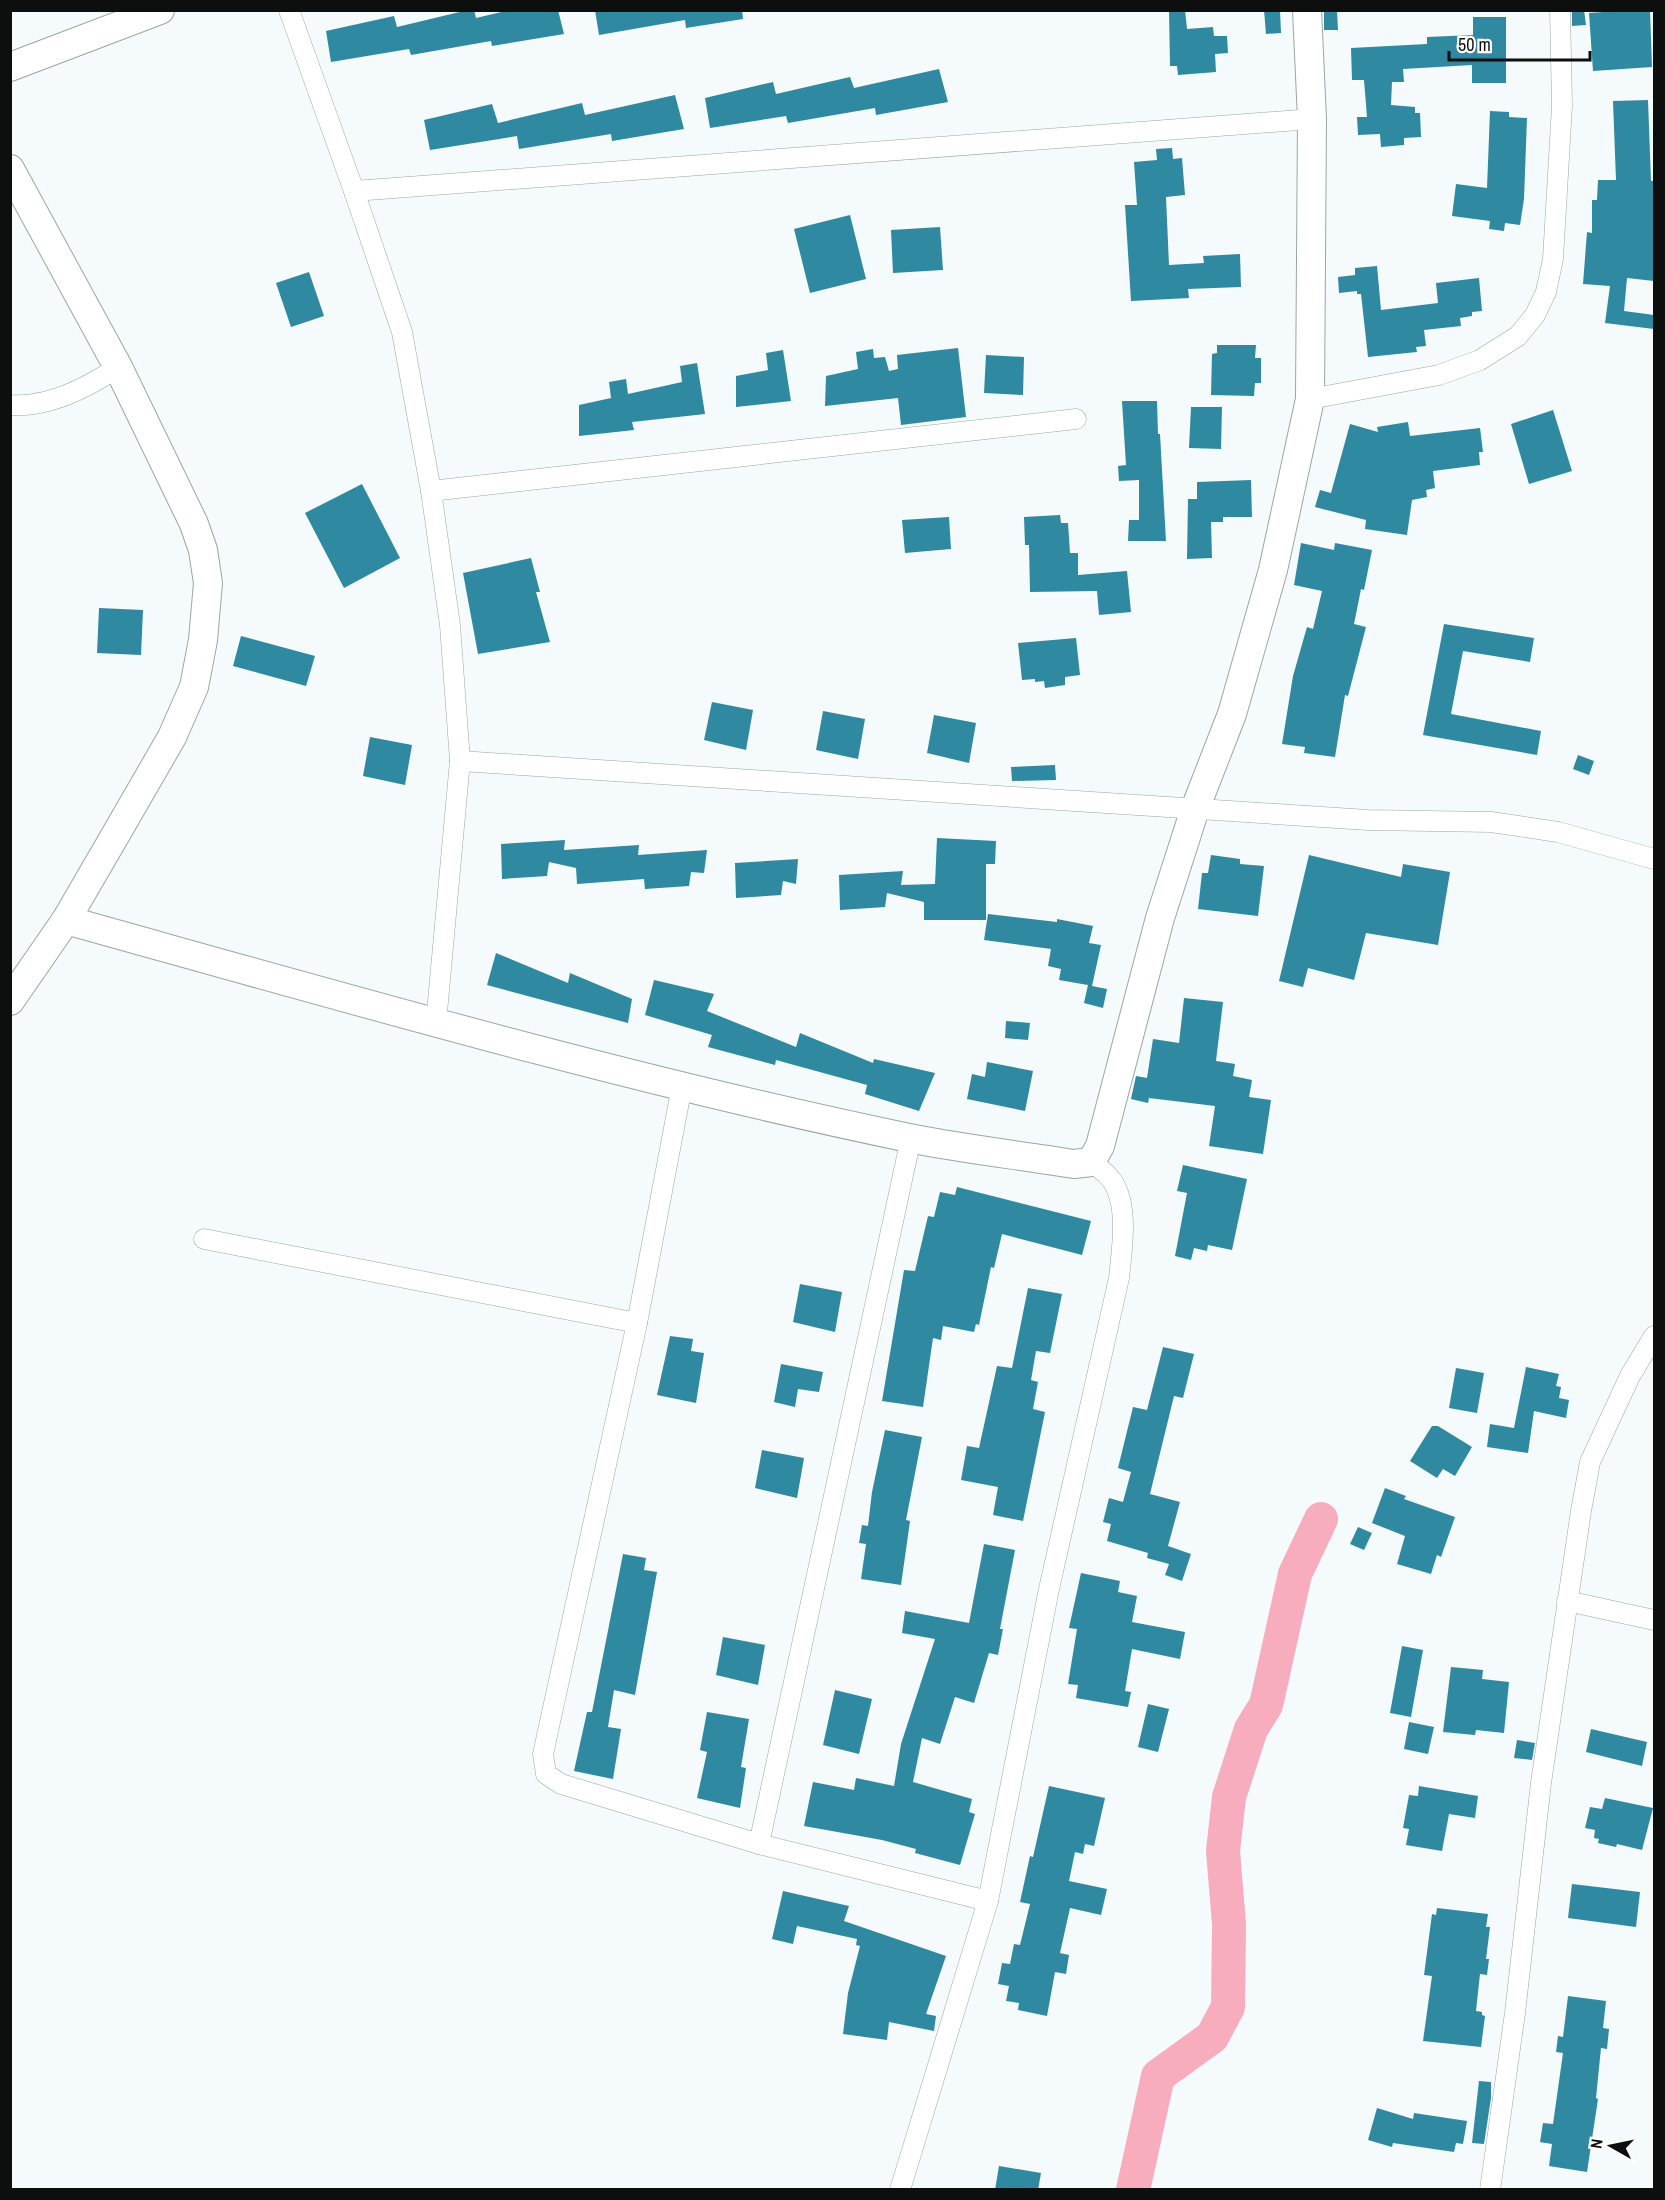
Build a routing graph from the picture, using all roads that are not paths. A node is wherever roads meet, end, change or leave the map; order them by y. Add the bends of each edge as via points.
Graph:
1 (160, 10) edge
2 (289, 10) edge
3 (1307, 10) edge
4 (1560, 10) edge
5 (10, 67) edge
6 (1312, 119) junction
7 (10, 169) edge
8 (354, 191) junction
9 (118, 367) junction
10 (1310, 399) junction
11 (10, 405) edge
12 (1076, 419) dead end
13 (431, 491) junction
14 (460, 761) junction
15 (1195, 809) junction
16 (1654, 859) edge
17 (66, 920) junction
18 (10, 1001) edge
19 (436, 1023) junction
20 (682, 1086) junction
21 (911, 1138) junction
22 (1091, 1162) junction
23 (204, 1239) dead end
24 (637, 1323) junction
25 (1654, 1336) edge
26 (1567, 1601) junction
27 (1654, 1620) edge
28 (759, 1844) junction
29 (988, 1901) junction
30 (900, 2190) edge
31 (1490, 2190) edge

1 - 5 street
2 - 8 street
3 - 6 street
4 - 10 street via 1562,106 1553,259 1546,292 1535,315 1518,336 1480,360 1439,375
6 - 8 street
6 - 10 street
7 - 9 street
8 - 13 street via 402,332
9 - 11 street via 93,384 61,397
9 - 17 street via 203,550 208,583 203,640 194,687 172,737
10 - 15 street via 1273,570 1232,714
12 - 13 street
13 - 14 street via 450,626
14 - 15 street
14 - 19 street
15 - 16 street via 1368,820 1491,822 1558,832
15 - 22 street via 1160,918 1100,1146
17 - 18 street
17 - 19 street
19 - 20 street
20 - 21 street
20 - 24 street
21 - 22 street via 1074,1164
21 - 28 street
22 - 29 street via 1110,1178 1121,1199 1119,1278 1049,1589
23 - 24 street
24 - 28 street via 543,1754 546,1774 561,1784
25 - 26 street via 1630,1376 1590,1462
26 - 27 street
26 - 31 street
28 - 29 street
29 - 30 street

